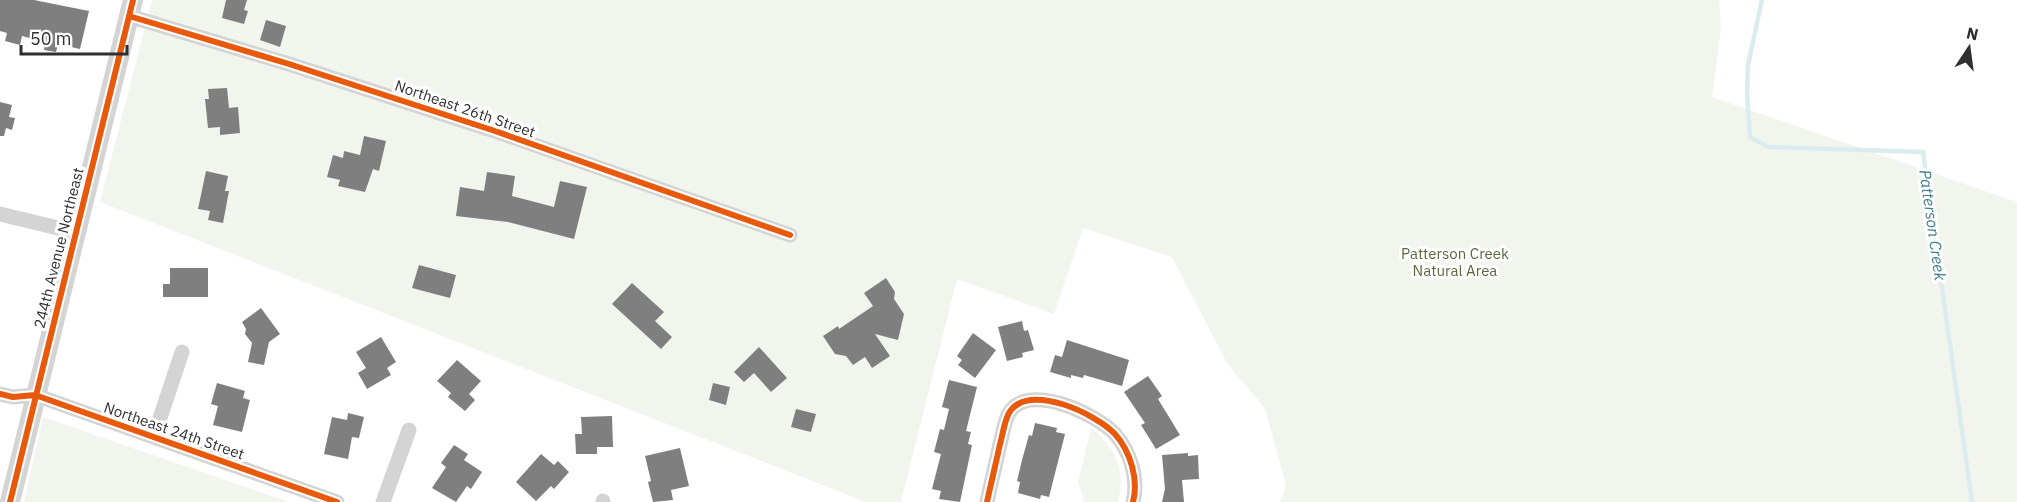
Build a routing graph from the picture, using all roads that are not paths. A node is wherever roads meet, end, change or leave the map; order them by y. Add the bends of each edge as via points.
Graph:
1 (131, 8) edge
2 (0, 214) edge
3 (75, 232) junction
4 (790, 235) dead end
5 (182, 352) dead end
6 (0, 394) edge
7 (35, 395) junction
8 (409, 430) dead end
9 (154, 436) junction
10 (10, 502) edge
11 (337, 502) edge
12 (383, 502) edge
13 (987, 502) edge
14 (1133, 502) edge

1 - 3 street, 244th Avenue Northeast
1 - 4 street, Northeast 26th Street
2 - 3 street
3 - 7 street, 244th Avenue Northeast
5 - 9 street
6 - 7 street, Northeast 24th Street
7 - 9 street, Northeast 24th Street
7 - 10 street, 244th Avenue Northeast
8 - 12 street
9 - 11 street, Northeast 24th Street
13 - 14 street via 1010,412 1025,400 1044,399 1087,413 1116,435 1131,462 1136,493

